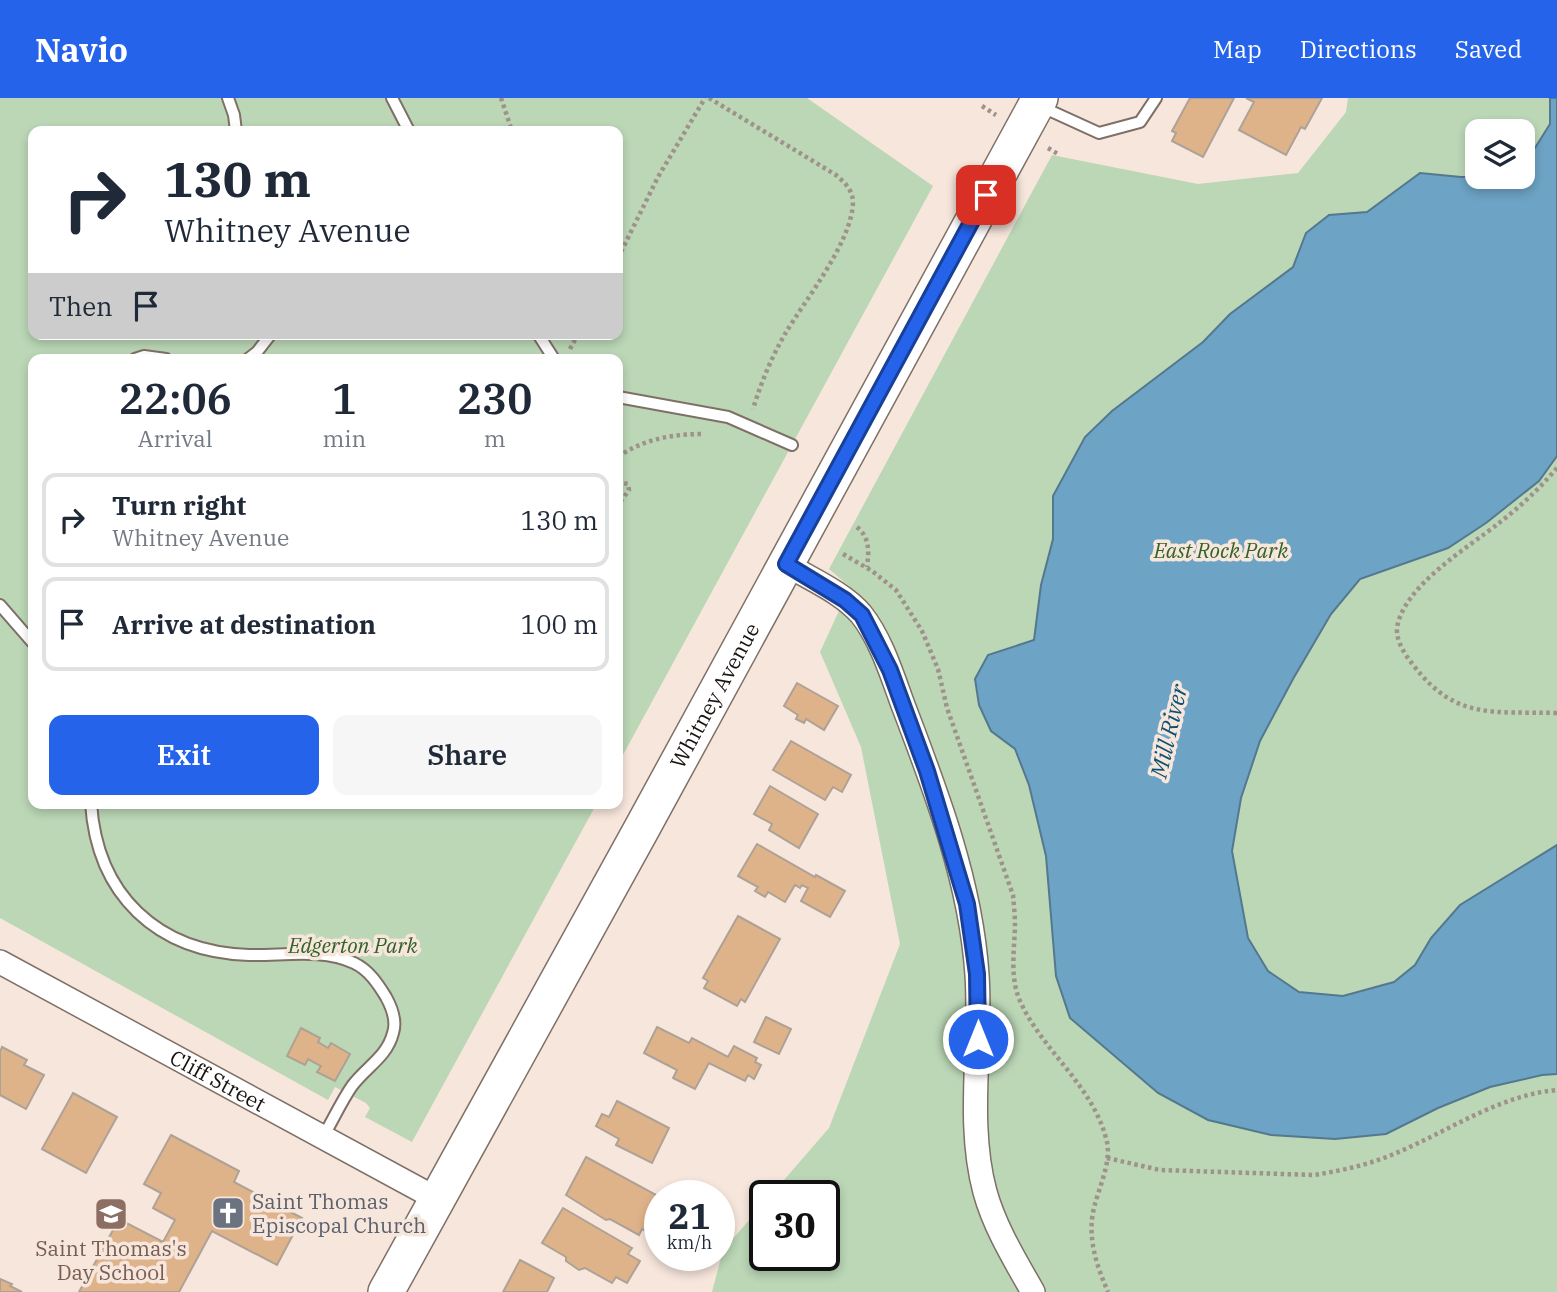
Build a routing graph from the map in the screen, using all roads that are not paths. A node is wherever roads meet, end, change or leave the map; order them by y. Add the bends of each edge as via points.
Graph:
1 (228, 98) edge
2 (392, 98) edge
3 (1156, 98) edge
4 (1038, 101) edge
5 (235, 126) edge
6 (407, 126) edge
7 (266, 340) edge
8 (254, 354) edge
9 (623, 398) edge
10 (792, 445) dead end
11 (786, 564) junction
12 (0, 605) edge
13 (28, 637) edge
14 (92, 809) edge
15 (0, 962) edge
16 (323, 1137) junction
17 (437, 1199) junction
18 (386, 1292) edge
19 (1033, 1292) edge

1 - 5 lane
2 - 6 lane
3 - 4 lane via 1140,122 1098,133
4 - 11 main road, Whitney Avenue
7 - 8 lane
9 - 10 lane via 708,412
11 - 17 main road, Whitney Avenue
11 - 19 street via 862,615 890,670 921,752 957,867 973,939 978,1137 985,1189 998,1227
12 - 13 lane
14 - 16 lane via 106,869 119,892 161,930 191,946 217,951 332,957 354,963 381,988 394,1016 390,1042 351,1087
15 - 16 street, Cliff Street
16 - 17 street, Cliff Street
17 - 18 main road, Whitney Avenue

